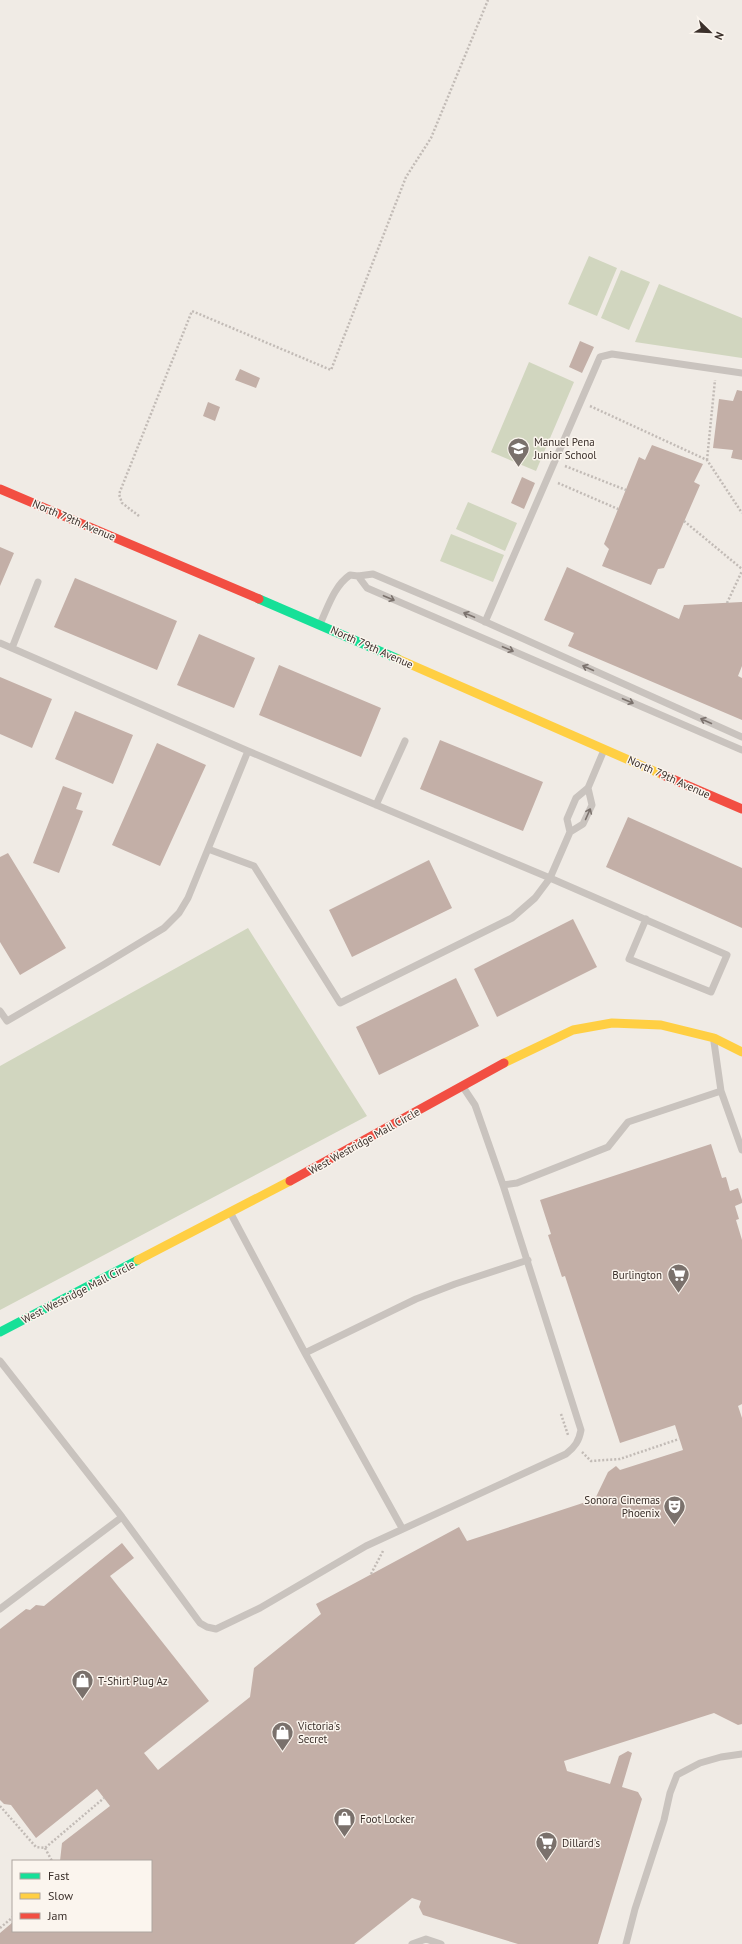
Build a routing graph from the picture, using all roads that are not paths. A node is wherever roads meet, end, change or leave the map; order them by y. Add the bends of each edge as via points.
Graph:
1 (742, 373) edge
2 (0, 489) edge
3 (358, 576) junction
4 (38, 582) dead end
5 (485, 622) junction
6 (320, 625) junction
7 (0, 643) edge
8 (12, 648) junction
9 (742, 737) edge
10 (405, 741) dead end
11 (604, 749) junction
12 (742, 750) edge
13 (248, 751) junction
14 (588, 788) junction
15 (376, 805) junction
16 (742, 809) edge
17 (570, 832) junction
18 (208, 849) junction
19 (550, 878) junction
20 (646, 919) junction
21 (0, 1010) edge
22 (714, 1038) junction
23 (742, 1052) edge
24 (462, 1085) junction
25 (721, 1091) junction
26 (742, 1150) edge
27 (504, 1185) junction
28 (231, 1213) junction
29 (528, 1260) junction
30 (0, 1332) edge
31 (305, 1353) junction
32 (0, 1361) edge
33 (122, 1517) junction
34 (402, 1528) junction
35 (0, 1609) edge
36 (742, 1754) edge
37 (412, 1944) edge
38 (441, 1944) edge
39 (626, 1944) edge

1 - 5 lane via 612,354 600,358
2 - 6 street, North 79th Avenue
5 -> 3 lane via 373,574
3 - 6 lane via 350,575 338,585
3 -> 12 lane via 367,588
4 - 8 lane
9 -> 5 lane
6 - 11 street, North 79th Avenue
7 - 8 lane
8 - 13 lane
10 - 15 lane
11 - 14 lane
11 - 16 street, North 79th Avenue
13 - 15 lane
13 - 18 lane
14 - 17 lane via 576,798 567,819
17 -> 14 lane via 583,824 592,805
15 - 19 lane
17 - 19 lane
18 - 19 lane via 254,866 340,1003 512,918 535,898
18 - 21 lane via 188,898 179,913 164,928 7,1021
19 - 20 lane
20 - 20 lane via 727,955 710,992 629,959
22 - 23 street, West Westridge Mall Circle
22 - 24 street, West Westridge Mall Circle via 662,1025 612,1023 589,1026 573,1030
22 - 25 lane
24 - 27 lane via 475,1105
24 - 28 street, West Westridge Mall Circle
25 - 26 lane
25 - 27 lane via 628,1122 608,1147 517,1183
27 - 29 lane
28 - 30 street, West Westridge Mall Circle
28 - 31 lane
29 - 31 lane via 416,1299
29 - 34 lane via 581,1430 579,1440 574,1449 566,1454
31 - 34 lane
32 - 33 lane
33 - 34 lane via 200,1623 216,1629 260,1608
33 - 35 lane
36 - 39 lane via 721,1756 677,1775
37 - 38 lane via 426,1939

